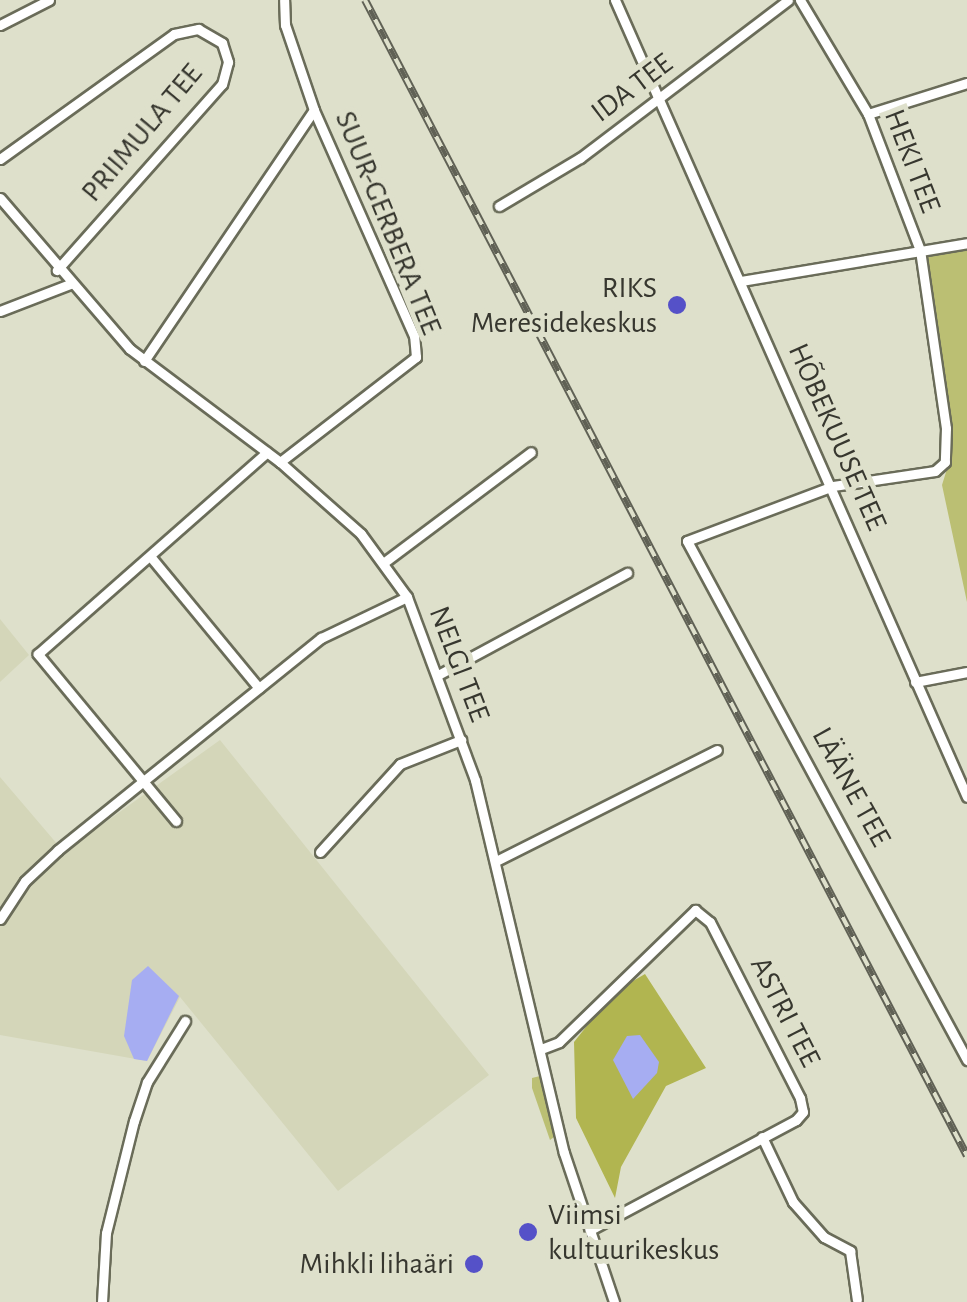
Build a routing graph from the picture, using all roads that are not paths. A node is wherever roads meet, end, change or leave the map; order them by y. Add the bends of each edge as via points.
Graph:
1 (48, 0) edge
2 (284, 0) edge
3 (615, 0) edge
4 (788, 0) edge
5 (800, 0) edge
6 (0, 26) edge
7 (967, 83) edge
8 (660, 98) junction
9 (314, 110) junction
10 (868, 114) junction
11 (0, 158) edge
12 (0, 198) edge
13 (499, 206) dead end
14 (0, 213) edge
15 (15, 218) junction
16 (967, 243) edge
17 (920, 250) junction
18 (57, 270) junction
19 (742, 281) junction
20 (70, 284) junction
21 (0, 311) edge
22 (144, 361) junction
23 (267, 452) junction
24 (531, 452) dead end
25 (280, 462) junction
26 (833, 486) junction
27 (150, 556) junction
28 (386, 561) junction
29 (627, 573) dead end
30 (407, 597) junction
31 (967, 672) edge
32 (438, 675) junction
33 (915, 682) junction
34 (259, 688) junction
35 (461, 740) junction
36 (717, 750) dead end
37 (144, 783) junction
38 (967, 797) edge
39 (176, 821) dead end
40 (320, 852) dead end
41 (498, 860) junction
42 (0, 919) edge
43 (185, 1020) dead end
44 (542, 1049) junction
45 (967, 1060) edge
46 (762, 1137) junction
47 (590, 1230) junction
48 (857, 1300) edge
49 (102, 1302) edge
50 (614, 1302) edge

1 - 6 street
2 - 9 street, SUUR-GERBERA TEE via 285,24
3 - 8 street, HÕBEKUUSE TEE
4 - 8 street, IDA TEE
5 - 10 street, HEKI TEE
7 - 10 street
8 - 13 street, IDA TEE via 580,158
8 - 19 street, HÕBEKUUSE TEE
9 - 22 street
9 - 25 street, SUUR-GERBERA TEE via 414,336 416,357
10 - 17 street, HEKI TEE
11 - 18 street, PRIIMULA TEE via 174,34 198,29 222,43 228,62 222,84
12 - 15 street, NELGI TEE
14 - 15 street
15 - 18 street, NELGI TEE
16 - 17 street
17 - 19 street
17 - 26 street, HEKI TEE via 948,445 936,471
18 - 20 street, NELGI TEE
19 - 26 street, HÕBEKUUSE TEE
20 - 21 street
20 - 22 street, NELGI TEE
22 - 23 street, NELGI TEE
23 - 25 street, NELGI TEE
23 - 27 street
24 - 28 street
25 - 28 street, NELGI TEE
26 - 33 street, HÕBEKUUSE TEE
26 - 45 street, LÄÄNE TEE via 687,541
27 - 34 street
27 - 37 street via 38,654
28 - 30 street, NELGI TEE
29 - 32 street
30 - 32 street, NELGI TEE
30 - 34 street via 322,638
31 - 33 street
32 - 35 street, NELGI TEE
33 - 38 street, HÕBEKUUSE TEE
34 - 37 street
35 - 40 street via 400,764
35 - 41 street, NELGI TEE
36 - 41 street
37 - 39 street
37 - 42 street via 25,881
41 - 44 street, NELGI TEE
43 - 49 street via 147,1082 134,1121 106,1234
44 - 46 street, ASTRI TEE via 558,1042 695,910 710,922 800,1098 804,1112
44 - 47 street, NELGI TEE via 560,1140
46 - 47 street, ASTRI TEE
46 - 48 street via 793,1202 824,1237 850,1251
47 - 50 street, NELGI TEE

